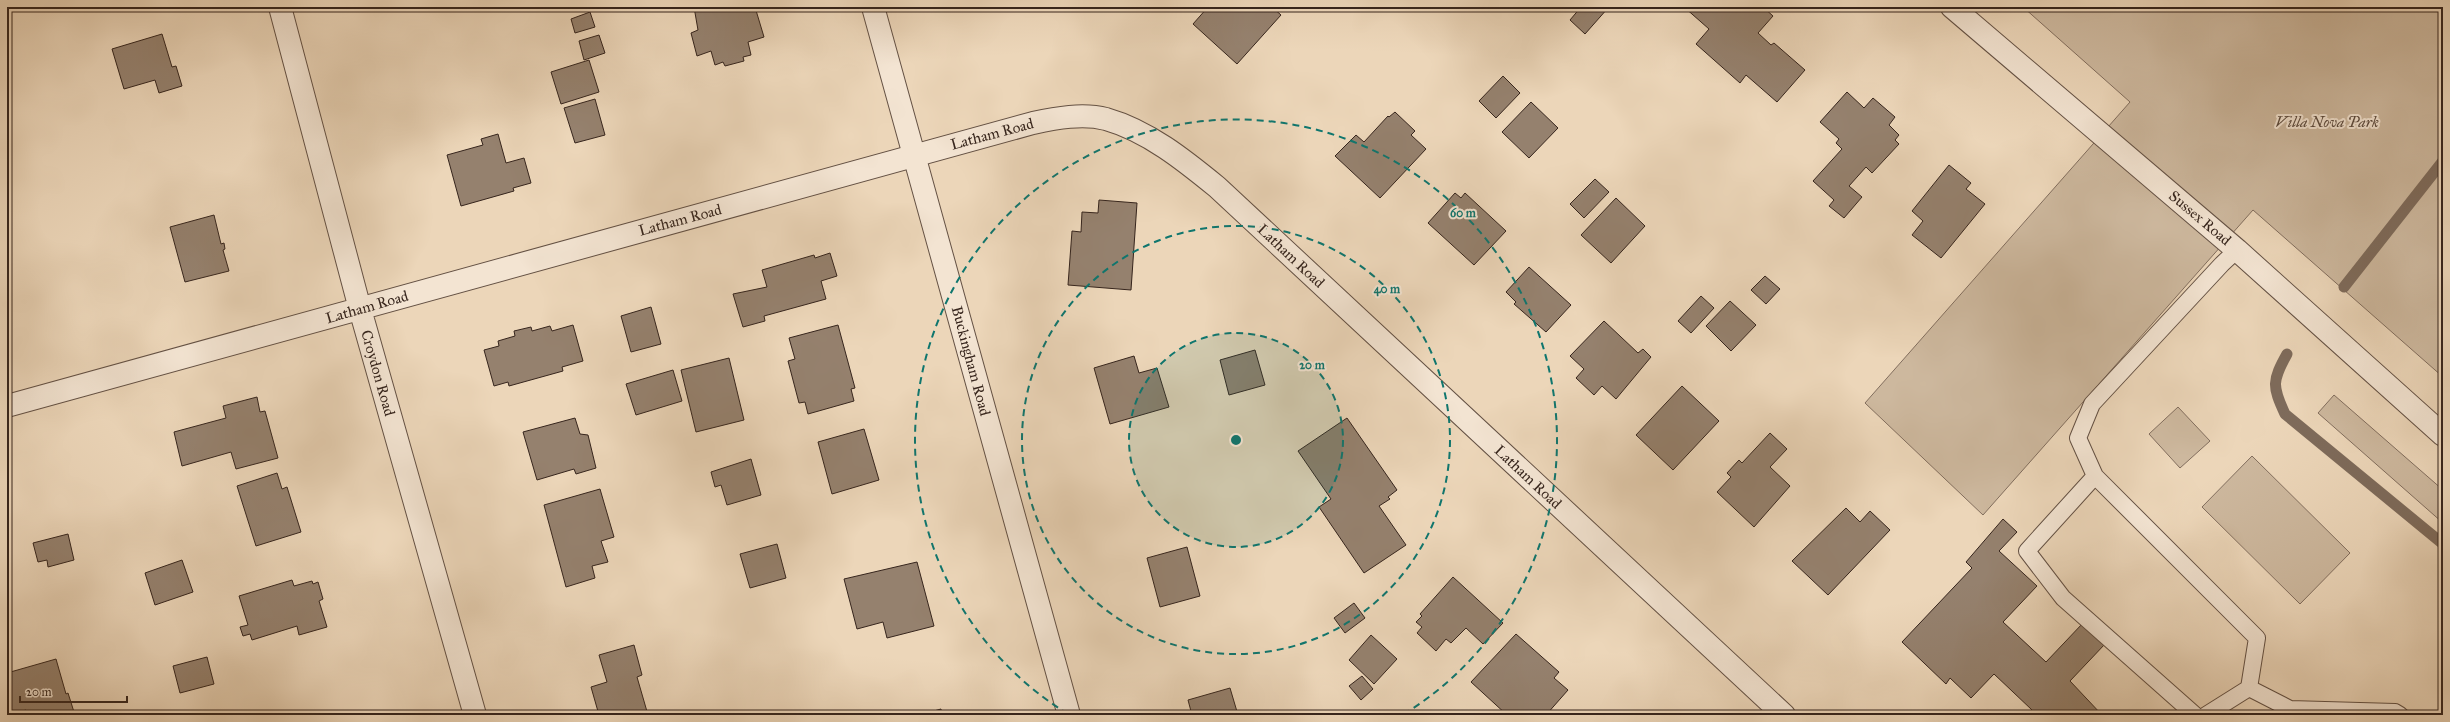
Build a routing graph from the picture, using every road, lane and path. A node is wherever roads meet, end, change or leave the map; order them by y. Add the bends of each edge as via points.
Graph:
1 (280, 7) edge
2 (873, 7) edge
3 (1952, 7) edge
4 (914, 156) junction
5 (2237, 250) junction
6 (360, 309) junction
7 (7, 406) edge
8 (2443, 435) edge
9 (2095, 476) junction
10 (2249, 688) junction
11 (474, 715) edge
12 (1070, 715) edge
13 (1784, 715) edge
14 (2195, 715) edge
15 (2206, 715) edge
16 (2400, 715) edge

1 - 6 street, Croydon Road
2 - 4 street, Buckingham Road
3 - 5 street, Sussex Road
4 - 6 street, Latham Road
4 - 12 street, Buckingham Road
4 - 13 street, Latham Road via 1057,118 1105,119 1160,144 1217,187
5 - 8 street, Sussex Road
5 - 9 lane via 2092,404 2078,438
6 - 7 street, Latham Road
6 - 11 street, Croydon Road
9 - 10 lane via 2257,638
9 - 14 lane via 2028,551 2063,598
10 - 15 lane
10 - 16 lane via 2290,708 2395,712

